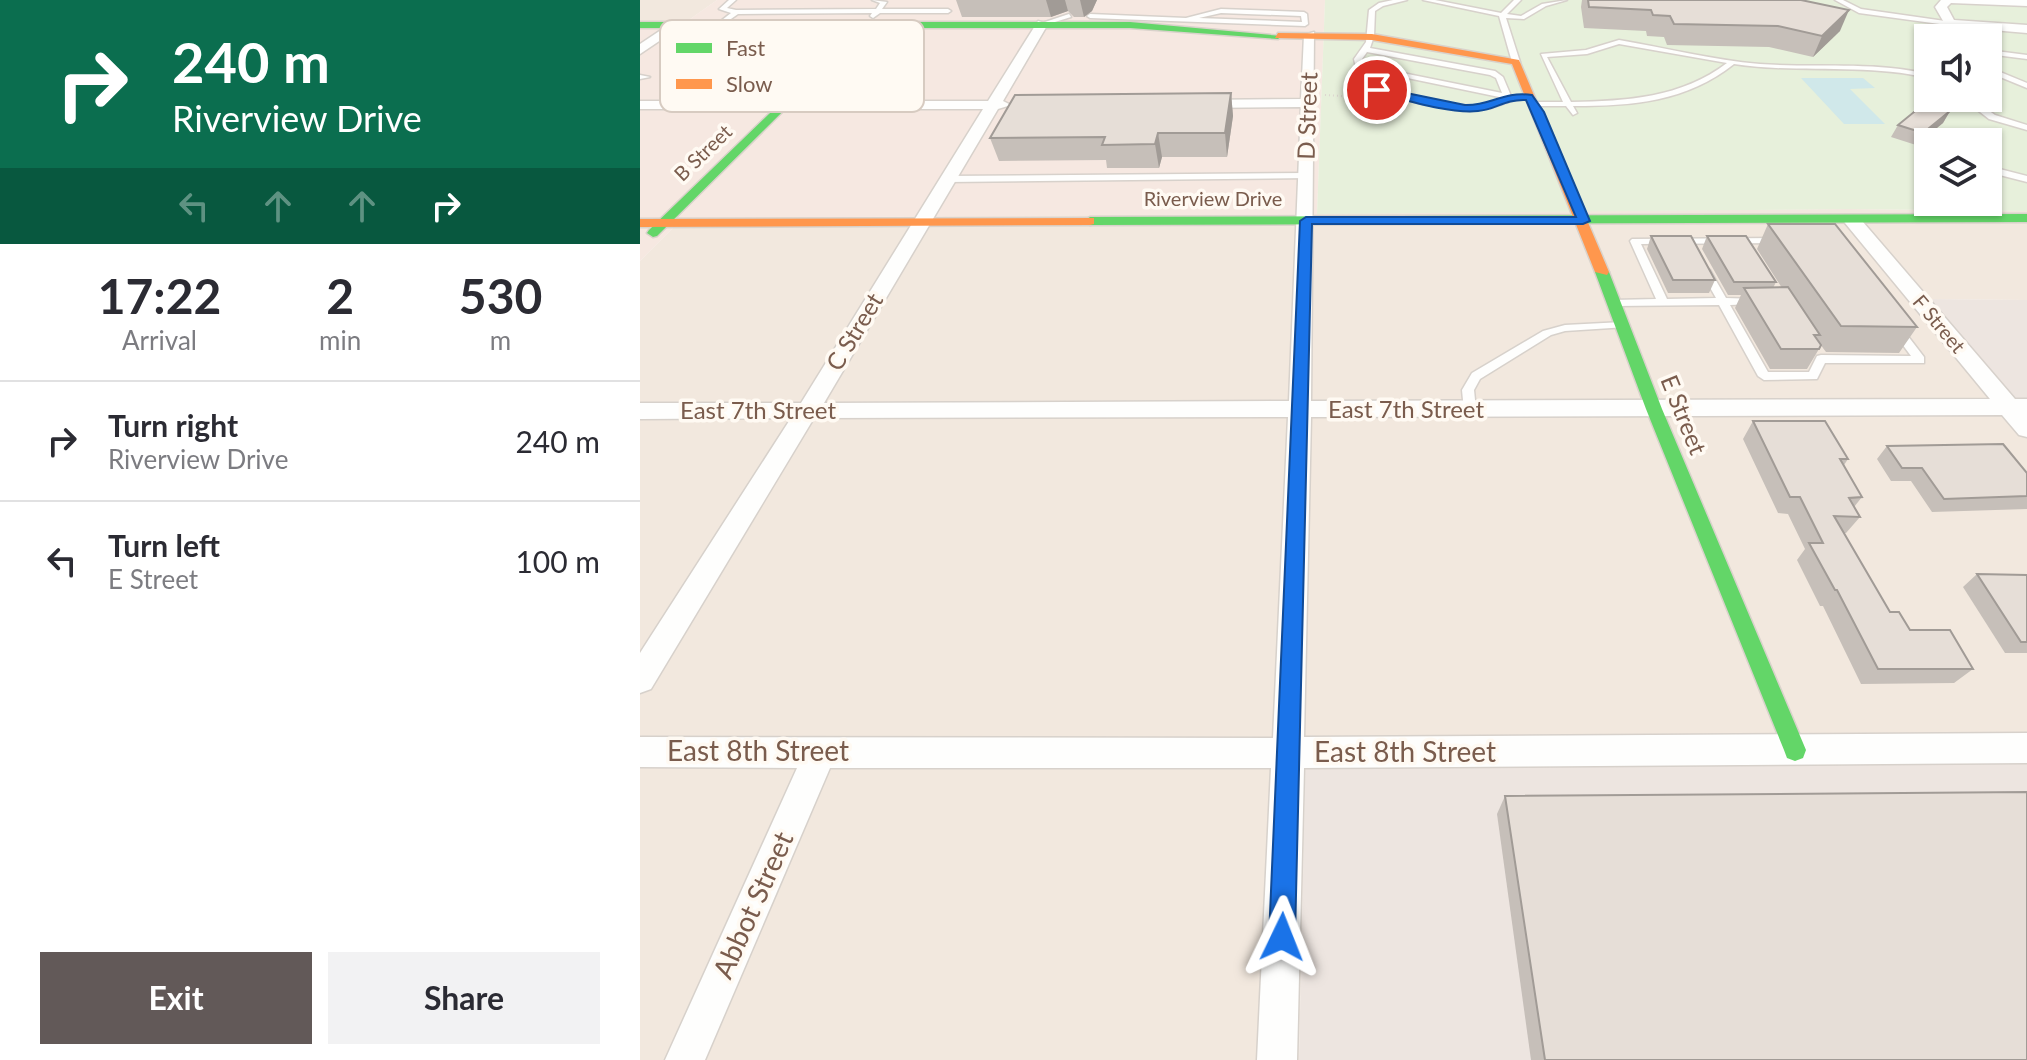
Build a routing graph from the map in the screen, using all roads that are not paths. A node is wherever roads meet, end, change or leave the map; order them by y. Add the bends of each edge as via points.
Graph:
1 (733, 0) edge
2 (875, 0) edge
3 (913, 0) edge
4 (1404, 0) edge
5 (1426, 0) edge
6 (1518, 0) edge
7 (1564, 0) edge
8 (1838, 0) edge
9 (1950, 0) edge
10 (884, 1) edge
11 (2027, 3) edge
12 (904, 11) junction
13 (948, 11) dead end
14 (736, 12) junction
15 (1502, 15) junction
16 (1069, 16) dead end
17 (871, 18) junction
18 (1101, 19) junction
19 (1188, 19) junction
20 (726, 20) edge
21 (828, 20) edge
22 (1950, 23) junction
23 (1042, 24) junction
24 (2027, 29) edge
25 (1310, 35) junction
26 (660, 36) edge
27 (1369, 44) junction
28 (640, 50) edge
29 (2002, 54) edge
30 (2027, 57) edge
31 (1516, 62) junction
32 (1733, 62) junction
33 (1358, 66) junction
34 (1914, 73) edge
35 (2002, 75) edge
36 (2027, 86) edge
37 (1507, 96) junction
38 (1531, 100) junction
39 (1308, 103) junction
40 (1567, 103) junction
41 (1180, 104) edge
42 (924, 105) edge
43 (992, 105) junction
44 (1024, 105) edge
45 (777, 112) edge
46 (1985, 112) edge
47 (1573, 113) dead end
48 (2027, 128) edge
49 (2002, 173) edge
50 (1305, 176) junction
51 (948, 179) junction
52 (2027, 179) edge
53 (2027, 218) edge
54 (1851, 219) junction
55 (1980, 219) junction
56 (1306, 221) junction
57 (1583, 221) junction
58 (640, 223) edge
59 (663, 223) junction
60 (920, 223) junction
61 (2027, 227) edge
62 (1786, 240) edge
63 (1689, 241) junction
64 (1743, 241) junction
65 (640, 246) edge
66 (1751, 253) edge
67 (1722, 301) junction
68 (1767, 301) edge
69 (1663, 302) junction
70 (1614, 303) junction
71 (1893, 324) edge
72 (1623, 325) junction
73 (1813, 347) edge
74 (1821, 359) junction
75 (2018, 407) edge
76 (1654, 409) junction
77 (808, 410) junction
78 (1300, 410) junction
79 (1470, 410) junction
80 (640, 411) edge
81 (2027, 429) edge
82 (640, 679) edge
83 (2027, 748) edge
84 (821, 750) junction
85 (1795, 750) junction
86 (640, 752) edge
87 (1289, 753) junction
88 (685, 1060) edge
89 (1277, 1060) edge

1 - 14 lane via 722,9
2 - 10 lane
3 - 12 lane
4 - 27 lane via 1374,7
5 - 15 lane
6 - 15 lane
7 - 15 lane via 1522,18
8 - 22 lane via 1859,11
9 - 11 street
9 - 22 street via 1941,7
10 - 17 lane
12 - 13 lane
12 - 17 lane
14 - 17 lane
14 - 20 lane
15 - 31 lane
16 - 23 lane
17 - 21 street
17 - 23 street
18 - 19 lane
18 - 23 street
18 - 25 street via 1244,35
19 - 19 lane via 1225,22 1305,24 1304,14 1221,11
22 - 24 street
23 - 43 street, C Street
25 - 27 street
25 - 39 street, D Street
26 - 28 street
27 - 31 street
27 - 33 lane
27 - 37 lane via 1492,73
29 - 30 lane
31 - 38 street, E Street
32 - 34 lane
32 - 40 lane via 1705,82 1661,96
32 - 40 lane via 1619,42 1587,52 1543,55
33 - 37 lane
33 - 37 lane via 1363,84 1439,104 1480,108
35 - 36 lane
37 - 38 lane
38 - 40 lane
38 - 57 street, E Street
39 - 41 street
39 - 50 street, D Street
40 - 47 lane
42 - 43 street
43 - 44 street
43 - 51 street, C Street
45 - 59 street, B Street
46 - 48 lane
49 - 52 lane
50 - 51 lane
50 - 56 street, D Street
51 - 60 street, C Street
53 - 55 street, Riverview Drive
54 - 55 street, Riverview Drive
54 - 57 street, Riverview Drive
54 - 75 street, F Street
55 - 61 street
56 - 57 street, Riverview Drive
56 - 60 street, Riverview Drive
56 - 78 street, D Street
57 - 70 street, E Street
58 - 59 street, Riverview Drive
59 - 60 street, Riverview Drive
59 - 65 street, B Street
60 - 77 street, C Street
62 - 64 lane
63 - 64 lane
63 - 67 lane
63 - 69 lane via 1635,241
64 - 66 lane
67 - 68 lane
67 - 69 lane
67 - 74 lane via 1764,376 1813,376
69 - 70 lane
70 - 72 street, E Street
71 - 74 lane via 1920,360
72 - 76 street, E Street
72 - 79 lane via 1547,333 1476,376 1468,390
73 - 74 lane
75 - 76 street, East 7th Street
75 - 81 street, F Street
76 - 79 street, East 7th Street
76 - 85 street, E Street
77 - 78 street, East 7th Street
77 - 80 street, East 7th Street
77 - 82 street, C Street
78 - 79 street, East 7th Street
78 - 87 street, D Street
83 - 85 street, East 8th Street
84 - 86 street, East 8th Street
84 - 87 street, East 8th Street
84 - 88 street, Abbot Street
85 - 87 street, East 8th Street
87 - 89 street, D Street

